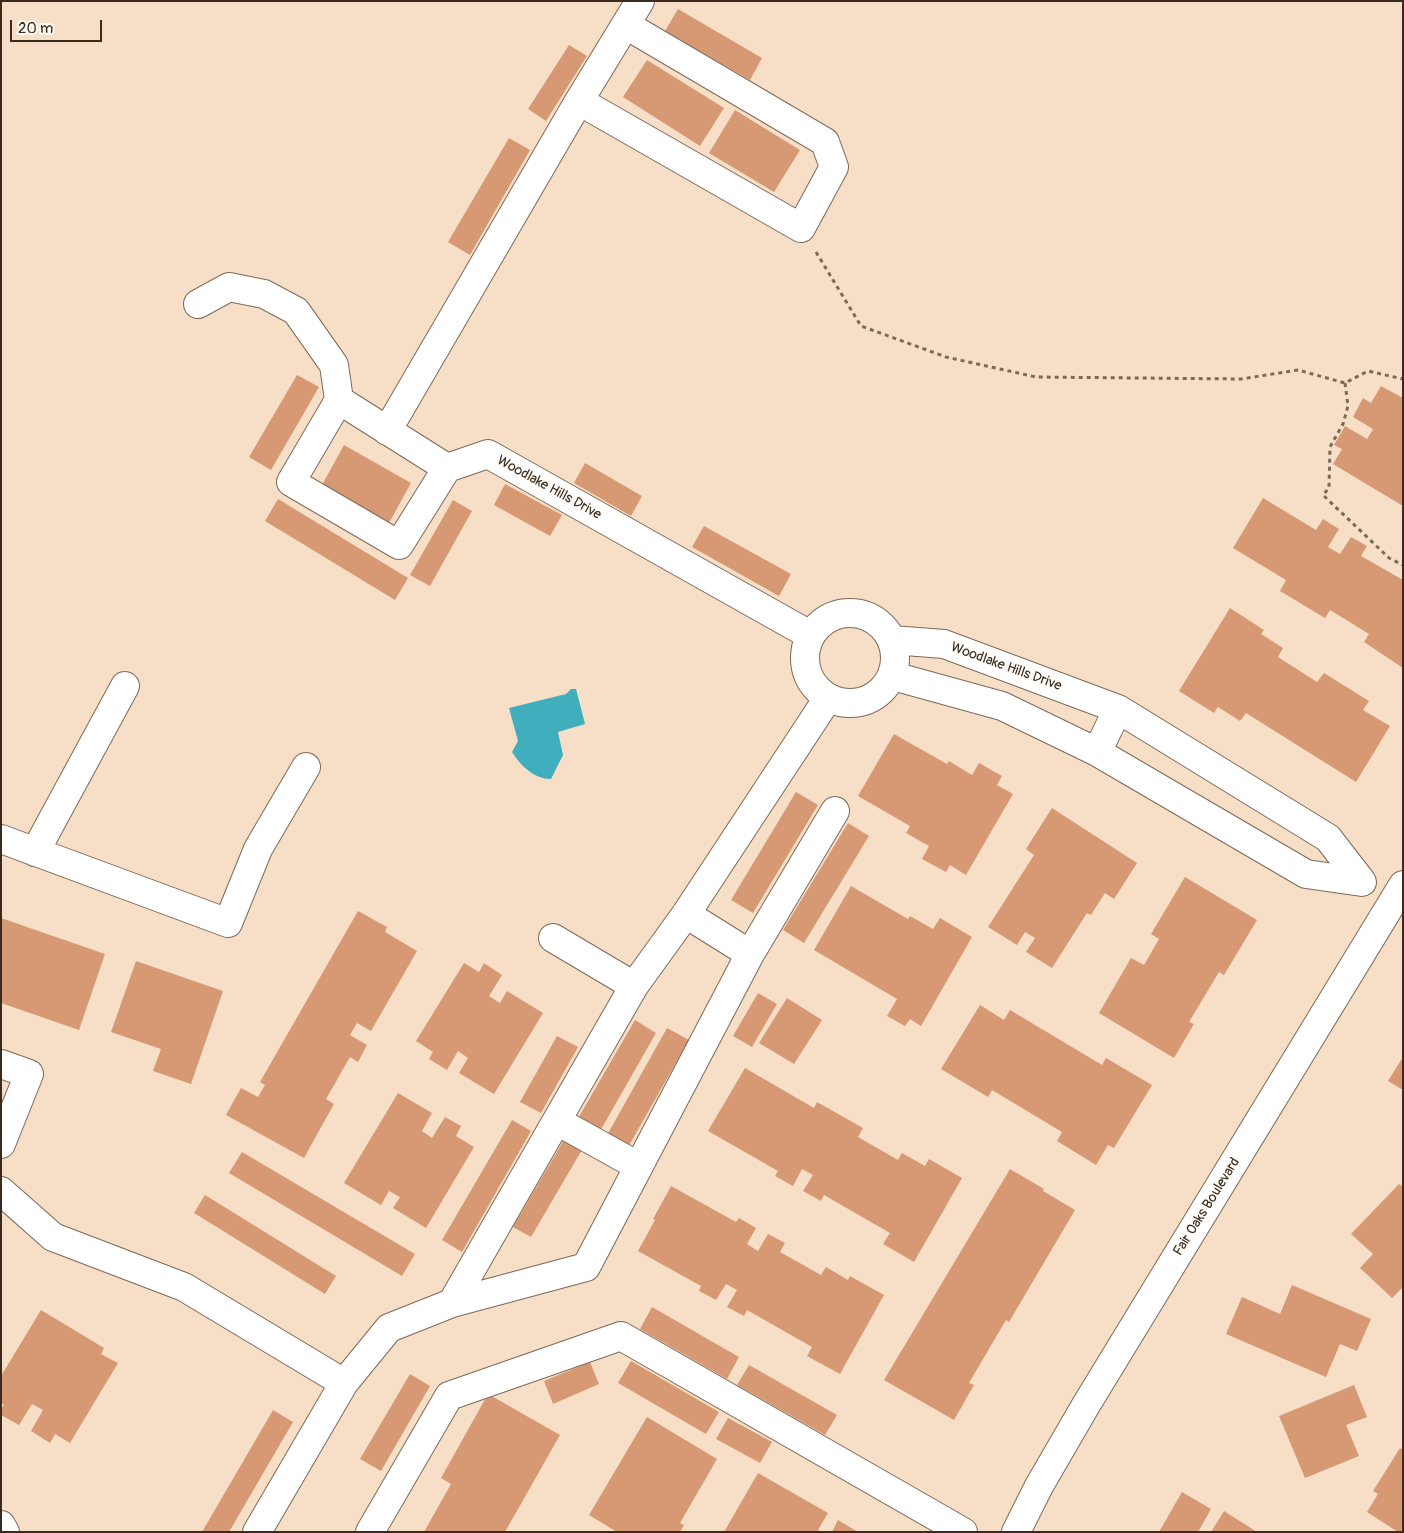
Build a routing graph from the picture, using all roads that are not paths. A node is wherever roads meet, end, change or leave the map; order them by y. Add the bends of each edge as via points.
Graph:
1 (640, 1) edge
2 (626, 25) junction
3 (579, 101) junction
4 (198, 304) dead end
5 (339, 400) junction
6 (387, 431) junction
7 (447, 468) junction
8 (810, 635) junction
9 (892, 640) junction
10 (892, 676) junction
11 (125, 686) dead end
12 (828, 698) junction
13 (1118, 709) junction
14 (1097, 752) junction
15 (306, 767) dead end
16 (1280, 809) junction
17 (835, 811) dead end
18 (1, 839) edge
19 (1257, 846) junction
20 (34, 852) junction
21 (1362, 882) junction
22 (1400, 897) edge
23 (686, 914) junction
24 (553, 938) dead end
25 (750, 954) junction
26 (634, 986) junction
27 (1, 1064) edge
28 (557, 1121) junction
29 (1, 1144) edge
30 (638, 1166) junction
31 (1, 1191) edge
32 (452, 1303) junction
33 (344, 1383) junction
34 (1, 1525) edge
35 (5, 1532) edge
36 (257, 1532) edge
37 (370, 1532) edge
38 (963, 1532) edge
39 (1016, 1532) edge

1 - 2 street
2 - 3 street
2 - 3 street via 825,142 834,167 801,228
3 - 6 street
4 - 5 street via 229,287 264,294 296,311 334,365
5 - 6 street
5 - 7 street via 291,482 399,545
6 - 7 street
7 - 8 street, Woodlake Hills Drive via 488,454
8 - 9 street via 831,616 845,612 860,613 873,619
8 - 12 street via 804,663 808,677
9 - 10 street via 895,664
9 - 13 street, Woodlake Hills Drive via 944,644
10 - 12 street via 872,698 858,703 842,703
10 - 14 street, Woodlake Hills Drive via 1002,706
11 - 20 street
12 - 23 street
13 - 14 street
13 - 16 street, Woodlake Hills Drive
14 - 19 street, Woodlake Hills Drive
15 - 20 street via 258,849 228,923
16 - 19 street
16 - 21 street, Woodlake Hills Drive via 1328,838
17 - 25 street
18 - 20 street
19 - 21 street, Woodlake Hills Drive via 1306,874
21 - 22 street, Woodlake Hills Drive
22 - 39 street, Fair Oaks Boulevard via 1086,1405
23 - 25 street
23 - 26 street
24 - 26 street
25 - 30 street
26 - 28 street
27 - 29 street via 28,1074
28 - 30 street
28 - 32 street
30 - 32 street via 586,1267
31 - 33 street via 53,1237 184,1288
32 - 33 street via 389,1328
33 - 36 street
34 - 35 street
37 - 38 street via 449,1396 621,1336

